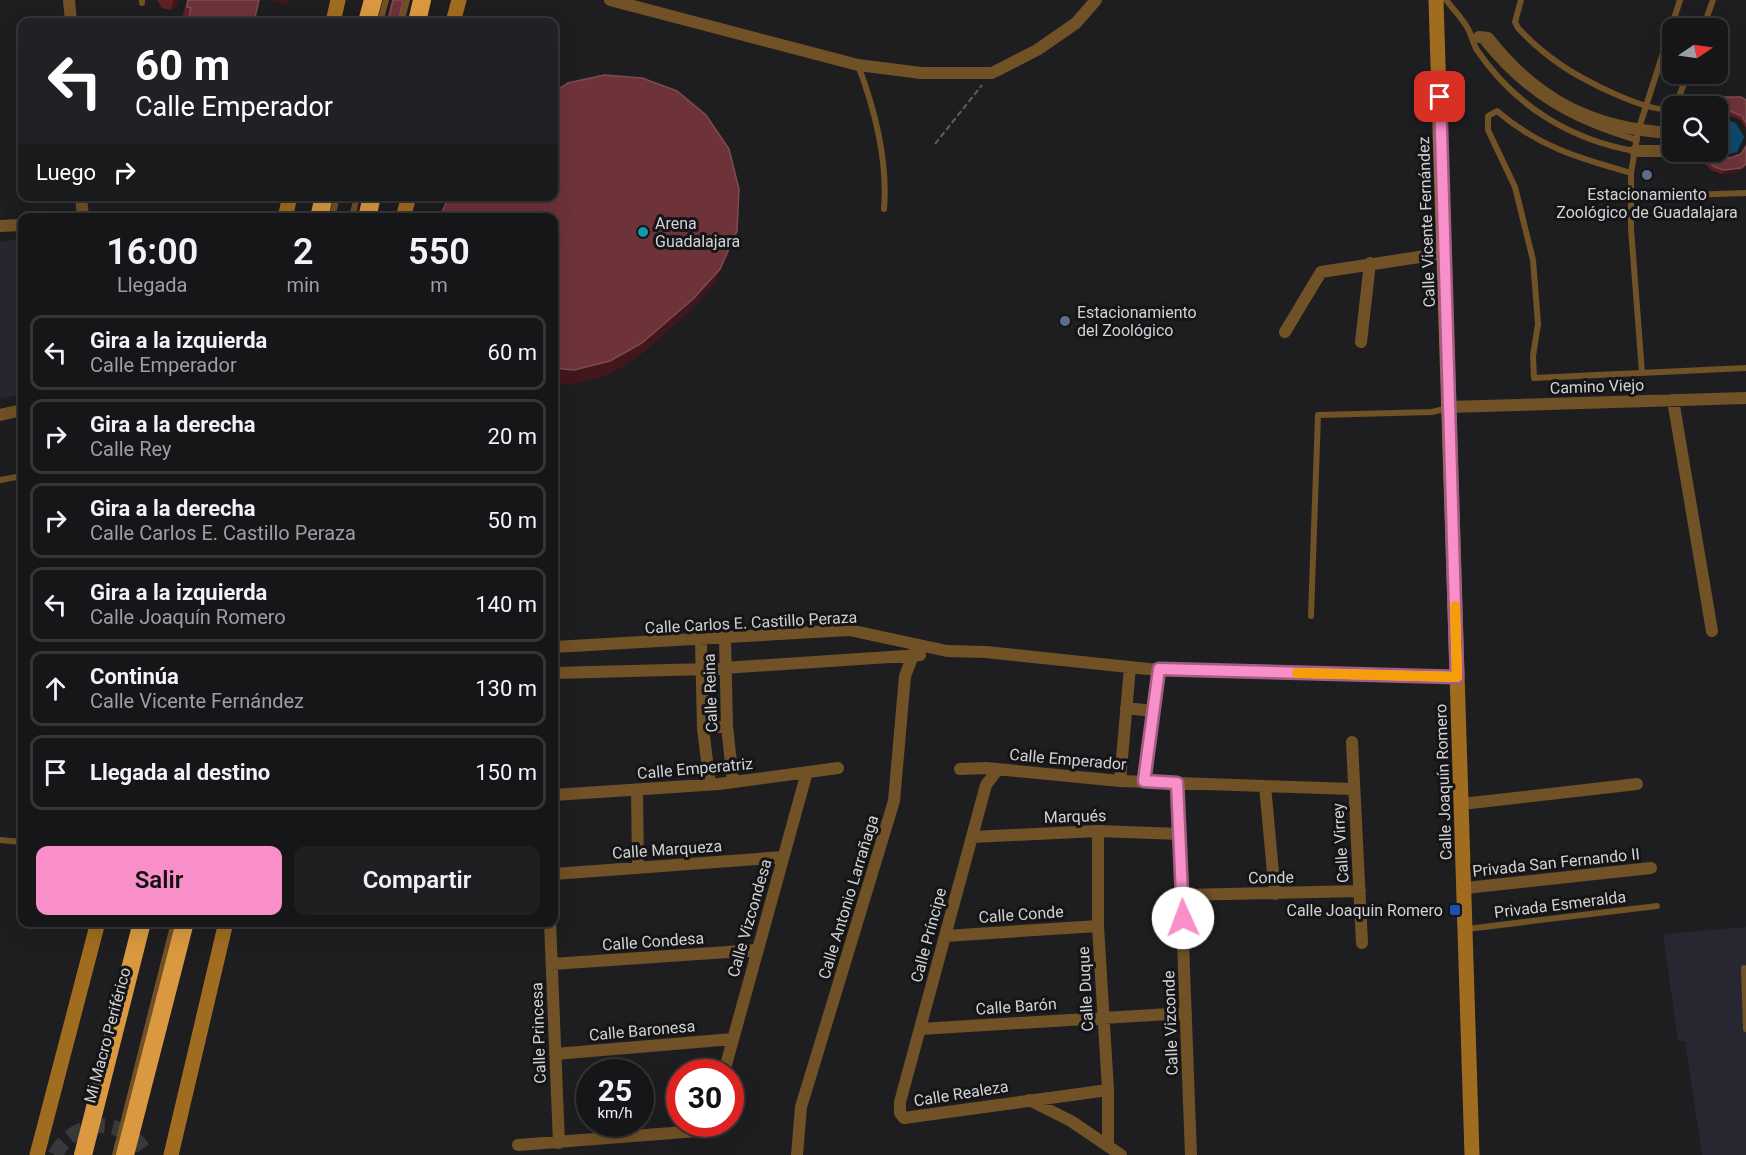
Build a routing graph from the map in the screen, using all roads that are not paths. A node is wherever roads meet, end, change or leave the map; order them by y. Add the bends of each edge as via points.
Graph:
1 (69, 0) edge
2 (338, 0) edge
3 (373, 0) edge
4 (386, 0) edge
5 (407, 0) edge
6 (422, 0) edge
7 (459, 0) edge
8 (610, 0) edge
9 (1096, 0) edge
10 (1436, 0) edge
11 (1446, 0) edge
12 (1521, 0) edge
13 (1680, 0) edge
14 (1713, 0) edge
15 (71, 18) edge
16 (334, 18) edge
17 (369, 18) edge
18 (381, 18) edge
19 (402, 18) edge
20 (418, 18) edge
21 (421, 18) edge
22 (454, 18) edge
23 (1707, 18) edge
24 (1468, 29) junction
25 (1479, 37) joint
26 (858, 64) junction
27 (1647, 106) junction
28 (1662, 109) edge
29 (1662, 135) edge
30 (1636, 141) junction
31 (1662, 148) edge
32 (1630, 173) junction
33 (1746, 193) edge
34 (1631, 197) junction
35 (884, 209) dead end
36 (18, 225) edge
37 (0, 226) edge
38 (1445, 254) junction
39 (1370, 263) junction
40 (1285, 332) dead end
41 (1361, 342) dead end
42 (1746, 368) edge
43 (1642, 374) junction
44 (1746, 398) edge
45 (1673, 400) junction
46 (1449, 407) junction
47 (18, 411) edge
48 (0, 415) edge
49 (18, 477) edge
50 (0, 480) edge
51 (1311, 616) dead end
52 (1712, 631) dead end
53 (725, 638) junction
54 (701, 641) junction
55 (558, 647) edge
56 (915, 651) junction
57 (1130, 667) junction
58 (725, 668) junction
59 (701, 669) junction
60 (1159, 669) junction
61 (558, 673) edge
62 (1457, 677) junction
63 (1126, 708) junction
64 (1153, 711) junction
65 (727, 726) junction
66 (703, 729) junction
67 (1352, 742) dead end
68 (838, 768) dead end
69 (960, 769) dead end
70 (998, 769) junction
71 (807, 772) junction
72 (1120, 781) junction
73 (1144, 781) junction
74 (734, 782) junction
75 (1177, 783) junction
76 (710, 784) junction
77 (1637, 784) dead end
78 (1265, 786) junction
79 (1353, 789) junction
80 (637, 790) junction
81 (558, 795) edge
82 (1462, 804) junction
83 (1098, 831) junction
84 (1179, 834) junction
85 (972, 837) junction
86 (0, 840) edge
87 (18, 842) edge
88 (783, 857) junction
89 (638, 868) junction
90 (1651, 868) dead end
91 (558, 874) edge
92 (1466, 888) junction
93 (1360, 891) junction
94 (1275, 894) junction
95 (1183, 895) junction
96 (1657, 906) dead end
97 (1098, 926) junction
98 (97, 927) edge
99 (141, 927) edge
100 (173, 927) edge
101 (184, 927) edge
102 (225, 927) edge
103 (550, 927) edge
104 (1467, 929) junction
105 (945, 936) junction
106 (1362, 943) dead end
107 (145, 945) dead end
108 (757, 950) junction
109 (552, 964) junction
110 (1744, 968) dead end
111 (1186, 1013) junction
112 (1102, 1017) junction
113 (920, 1029) junction
114 (1746, 1029) edge
115 (733, 1039) junction
116 (555, 1054) junction
117 (728, 1059) edge
118 (1108, 1090) junction
119 (1029, 1100) junction
120 (900, 1113) joint
121 (666, 1132) edge
122 (559, 1143) junction
123 (518, 1144) dead end
124 (1108, 1146) junction
125 (37, 1155) edge
126 (83, 1155) edge
127 (89, 1155) edge
128 (115, 1155) edge
129 (125, 1155) edge
130 (171, 1155) edge
131 (797, 1155) edge
132 (1121, 1155) edge
133 (1191, 1155) edge
134 (1473, 1155) edge

1 - 15 street
2 - 16 street
3 - 17 highway
4 - 18 lane
5 - 19 lane
6 - 20 highway
6 - 21 highway
7 - 22 street
8 - 26 street
9 - 26 street via 1076,23 1037,50 992,73 921,73
10 - 38 street, Calle Vicente Fernández
11 - 24 lane
12 - 27 lane via 1515,22 1537,47 1586,81
13 - 27 lane
14 - 23 lane
24 - 25 lane
24 - 30 lane via 1476,48 1500,80 1533,110 1576,135 1611,147
25 - 30 street via 1488,38 1516,70 1555,101
26 - 35 lane via 870,95 886,181
27 - 28 lane
27 - 30 lane
29 - 30 street
30 - 31 street
30 - 32 lane
32 - 34 lane
32 - 43 lane via 1584,161 1538,142 1497,111 1488,116 1488,130 1520,202 1533,260 1537,293 1534,378
33 - 34 lane
34 - 43 lane
36 - 37 street
38 - 39 street
38 - 46 street, Calle Vicente Fernández
39 - 40 street via 1321,272
39 - 41 street
42 - 43 lane
44 - 45 street, Camino Viejo
45 - 46 street, Camino Viejo
45 - 52 street
46 - 51 lane via 1432,412 1318,415
46 - 62 street, Calle Joaquín Romero
47 - 48 street
49 - 50 lane
53 - 54 street, Calle Carlos E. Castillo Peraza
53 - 56 street, Calle Carlos E. Castillo Peraza via 849,630 885,636
53 - 58 street, Calle Reina
54 - 55 street, Calle Carlos E. Castillo Peraza
54 - 59 street, Calle Reina
56 - 57 street, Calle Carlos E. Castillo Peraza via 986,652
56 - 58 street, Calle Carlos E. Castillo Peraza
56 - 131 street, Calle Antonio Larrañaga via 904,676 894,801 801,1107
57 - 60 street, Calle Carlos E. Castillo Peraza
57 - 63 street
58 - 59 street, Calle Carlos E. Castillo Peraza
58 - 65 street, Calle Reina
59 - 61 street, Calle Carlos E. Castillo Peraza
59 - 66 street, Calle Reina
60 - 62 street, Calle Carlos E. Castillo Peraza
60 - 64 street
62 - 82 street, Calle Joaquín Romero
63 - 64 street
63 - 72 street
64 - 73 street
65 - 66 street
65 - 74 street, Calle Reina
66 - 76 street, Calle Reina
67 - 79 street, Calle Virrey
68 - 71 street, Calle Emperatriz
69 - 70 street, Calle Emperador
70 - 72 street, Calle Emperador
70 - 85 street, Calle Príncipe via 986,785
71 - 74 street, Calle Emperatriz
71 - 88 street, Calle Vizcondesa
72 - 73 street, Calle Emperador
73 - 75 street, Calle Emperador
74 - 76 street, Calle Emperatriz
75 - 78 street, Calle Emperador
75 - 84 street, Calle Vizconde
76 - 80 street, Calle Emperatriz
77 - 82 street
78 - 79 street, Calle Emperador
78 - 94 street
79 - 93 street, Calle Virrey
80 - 81 street, Calle Emperatriz
80 - 89 street
82 - 92 street, Calle Joaquín Romero
83 - 84 street, Marqués
83 - 85 street, Marqués
83 - 97 street, Calle Duque
84 - 95 street, Calle Vizconde
85 - 105 street, Calle Príncipe
86 - 87 lane
88 - 89 street, Calle Marqueza
88 - 108 street, Calle Vizcondesa
89 - 91 street, Calle Marqueza
90 - 92 street, Privada San Fernando II
92 - 104 street, Calle Joaquín Romero
93 - 94 street, Conde
93 - 106 street, Calle Virrey
94 - 95 street, Conde
95 - 111 street, Calle Vizconde
96 - 104 lane, Privada Esmeralda
97 - 105 street, Calle Conde
97 - 112 street, Calle Duque
98 - 125 street
99 - 126 highway
100 - 128 lane
101 - 129 highway
102 - 130 street
103 - 109 street, Calle Princesa
104 - 134 street, Calle Joaquín Romero
105 - 113 street, Calle Príncipe
107 - 127 lane, Mi Macro Periférico
108 - 109 street, Calle Condesa
108 - 115 street, Calle Vizcondesa
109 - 116 street, Calle Princesa
110 - 114 lane
111 - 112 street, Calle Barón
111 - 133 street, Calle Vizconde
112 - 113 street, Calle Barón
112 - 118 street, Calle Duque
113 - 120 street, Calle Príncipe
115 - 116 street, Calle Baronesa
115 - 117 street, Calle Vizcondesa
116 - 122 street, Calle Princesa
118 - 119 street, Calle Realeza
118 - 124 street, Calle Duque
119 - 120 street, Calle Realeza via 904,1118
119 - 124 street, Calle Realeza
121 - 122 street
122 - 123 street
124 - 132 street, Calle Realeza

